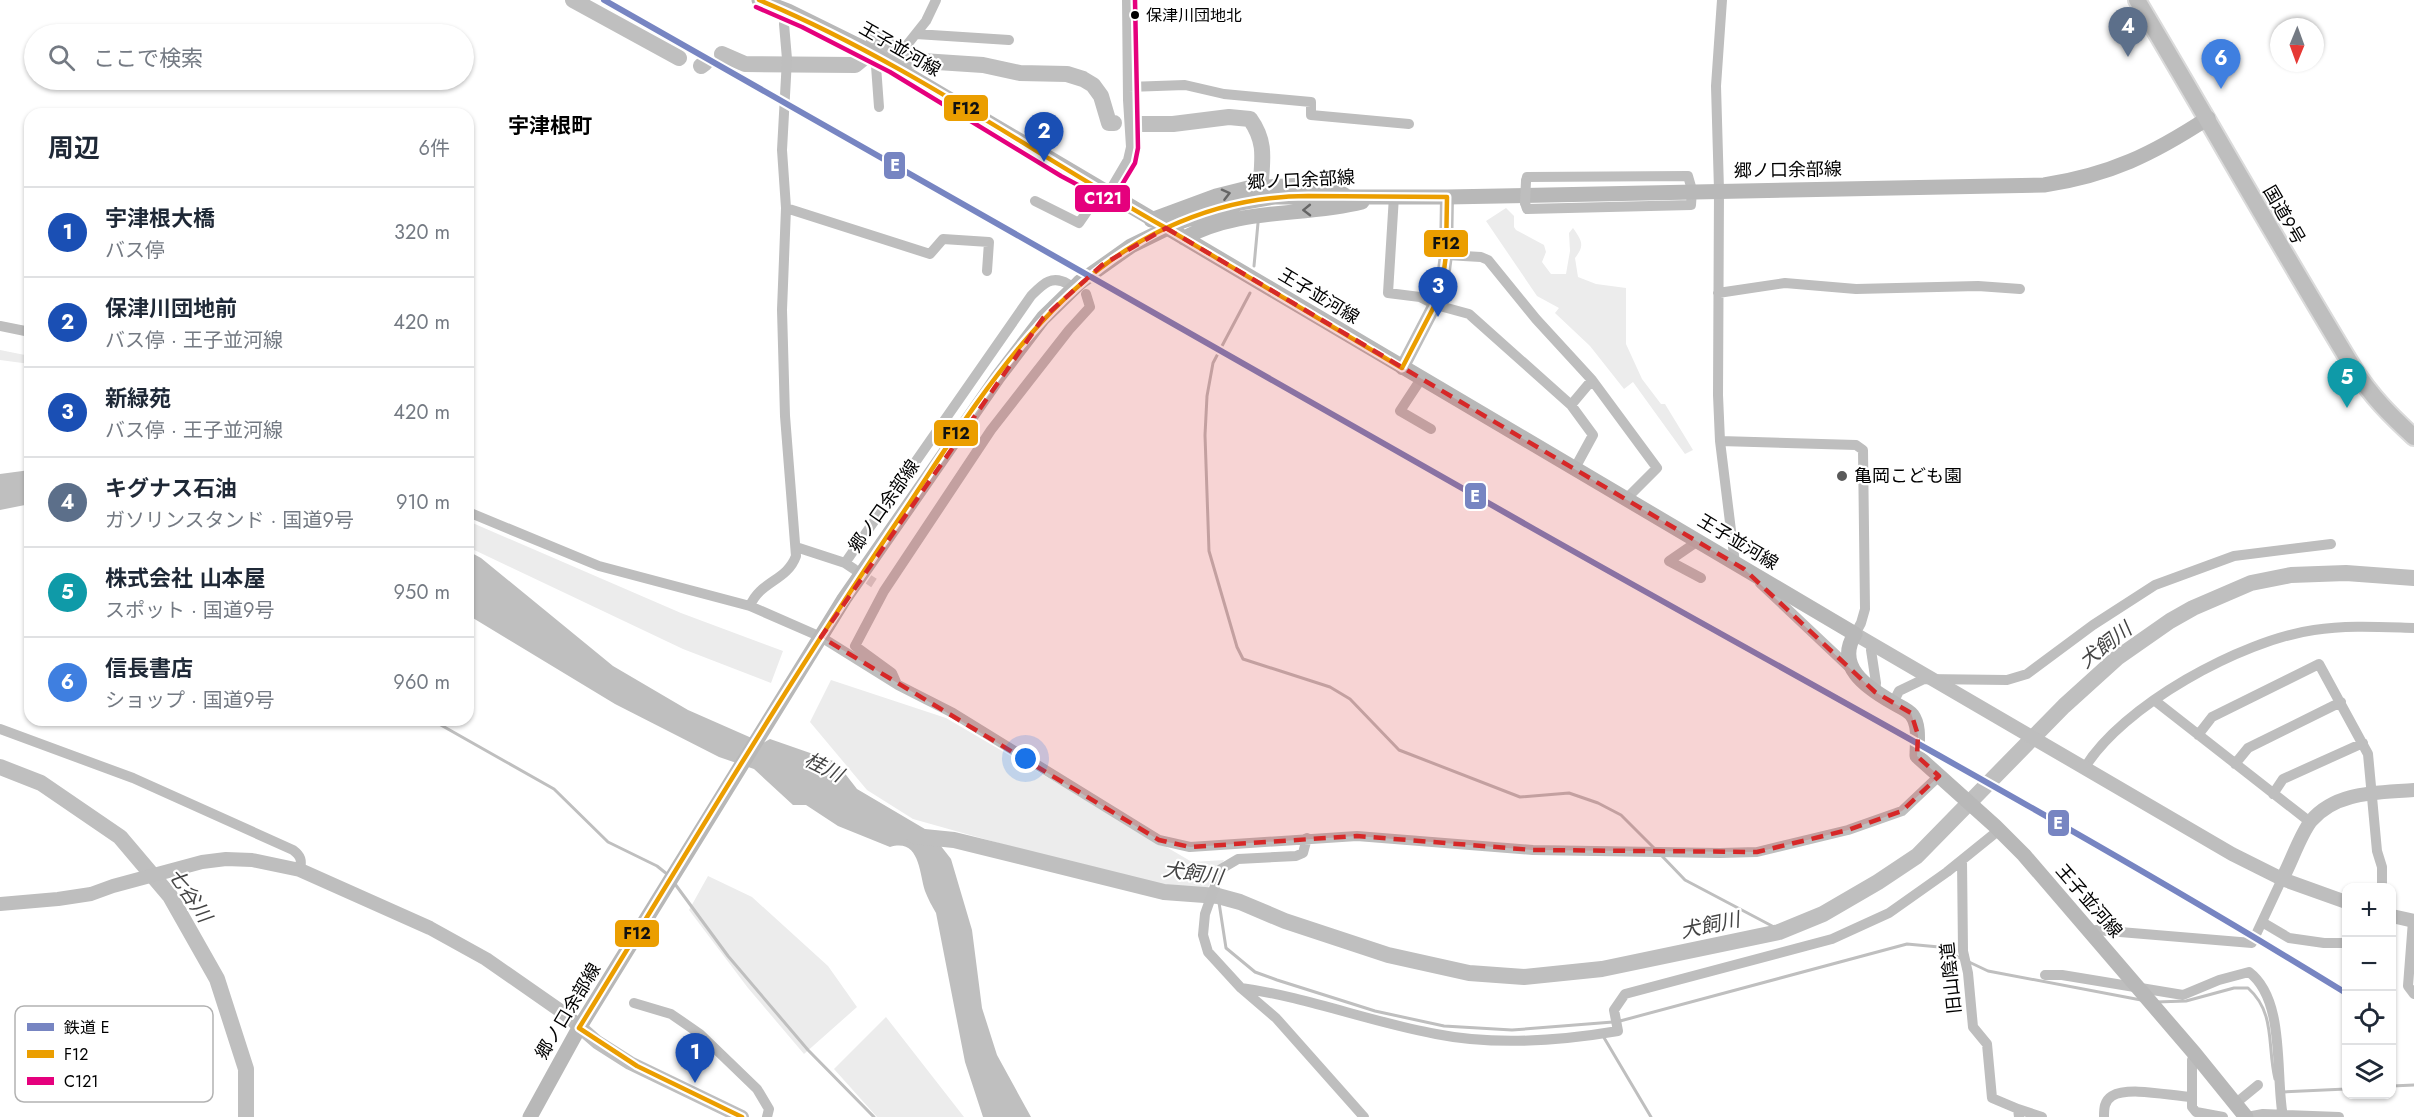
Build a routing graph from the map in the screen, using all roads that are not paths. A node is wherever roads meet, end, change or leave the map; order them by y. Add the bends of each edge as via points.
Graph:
1 (936, 0) edge
2 (1127, 0) edge
3 (1722, 0) edge
4 (2137, 0) edge
5 (763, 1) edge
6 (788, 11) junction
7 (916, 34) junction
8 (1010, 40) dead end
9 (884, 60) junction
10 (1128, 87) junction
11 (879, 106) dead end
12 (2208, 118) junction
13 (1409, 124) dead end
14 (1692, 190) junction
15 (1719, 190) junction
16 (1103, 191) junction
17 (1346, 196) junction
18 (1390, 196) junction
19 (1447, 196) junction
20 (1035, 201) dead end
21 (786, 208) junction
22 (1151, 220) junction
23 (1184, 238) junction
24 (1446, 255) junction
25 (987, 271) dead end
26 (1078, 287) junction
27 (2020, 289) dead end
28 (1718, 293) junction
29 (1436, 305) junction
30 (0, 326) edge
31 (24, 331) edge
32 (1402, 368) junction
33 (1421, 379) junction
34 (1592, 380) junction
35 (1571, 405) junction
36 (1431, 429) dead end
37 (934, 433) junction
38 (948, 436) dead end
39 (2414, 437) edge
40 (968, 440) dead end
41 (1720, 441) junction
42 (981, 444) junction
43 (1575, 468) junction
44 (1626, 499) junction
45 (474, 514) edge
46 (1698, 541) junction
47 (2331, 544) dead end
48 (796, 547) junction
49 (1740, 566) junction
50 (1701, 578) dead end
51 (874, 584) tunnel mouth
52 (884, 591) junction
53 (750, 606) junction
54 (2414, 628) edge
55 (1854, 634) junction
56 (820, 637) junction
57 (1871, 650) dead end
58 (1854, 672) junction
59 (897, 685) junction
60 (1875, 692) junction
61 (2154, 700) junction
62 (2341, 702) junction
63 (1893, 703) junction
64 (0, 729) edge
65 (2198, 735) junction
66 (2363, 743) junction
67 (2235, 764) junction
68 (2084, 769) junction
69 (1942, 778) junction
70 (2414, 790) edge
71 (2273, 794) junction
72 (2372, 794) junction
73 (2310, 822) junction
74 (1997, 828) junction
75 (1307, 838) junction
76 (1962, 860) junction
77 (300, 870) junction
78 (2282, 879) junction
79 (2382, 883) edge
80 (2342, 901) edge
81 (0, 904) edge
82 (2396, 917) edge
83 (2414, 921) edge
84 (2262, 922) junction
85 (2090, 932) junction
86 (2342, 943) edge
87 (2045, 975) dead end
88 (1241, 988) junction
89 (2140, 989) junction
90 (2414, 994) edge
91 (634, 1003) dead end
92 (579, 1028) junction
93 (2195, 1054) junction
94 (2258, 1085) dead end
95 (2191, 1097) junction
96 (2236, 1103) junction
97 (2019, 1113) edge
98 (2196, 1115) edge
99 (2283, 1116) edge
100 (530, 1117) edge
101 (742, 1117) edge
102 (767, 1117) edge
103 (1364, 1117) edge
104 (2042, 1117) edge
105 (2104, 1117) edge
106 (2223, 1117) edge
107 (2247, 1117) edge
108 (2338, 1117) edge

1 - 7 street
2 - 10 street
3 - 15 street via 1716,66
4 - 12 highway, 国道9号
5 - 6 main road, 王子並河線
6 - 9 main road, 王子並河線
6 - 21 street via 784,24 787,63 782,150
7 - 8 street
7 - 9 street
9 - 11 street via 876,66
9 - 16 main road, 王子並河線
10 - 13 street via 1185,85 1224,94 1311,102 1311,115
10 - 16 street via 1128,160
12 - 15 main road, 郷ノ口余部線 via 2132,162 2044,185
12 - 39 highway, 国道9号 via 2266,224 2369,393
14 - 14 street, bridge via 1688,176 1527,177 1525,203 1527,209 1691,205
14 - 15 main road, 郷ノ口余部線
14 - 19 main road, 郷ノ口余部線
15 - 28 street
16 - 20 street via 1079,223
16 - 22 main road, 王子並河線
17 - 18 main road, 郷ノ口余部線
22 -> 17 main road via 1248,188 1326,184
17 - 26 main road, 郷ノ口余部線, bridge via 1274,197 1240,202 1182,221 1131,246
18 - 19 main road, 郷ノ口余部線
18 -> 23 main road via 1337,208 1288,210 1235,219 1202,228
18 - 29 street via 1388,293 1420,297
19 - 24 street
21 - 25 street via 930,254 943,239 989,242
21 - 48 street via 782,310 785,416
22 - 23 main road, 王子並河線
23 - 32 main road, 王子並河線
24 - 29 street
24 - 34 street via 1488,260
26 - 37 street via 1060,279 1047,281 1031,296
26 - 42 street via 1090,307
26 - 56 main road, 郷ノ口余部線 via 1043,318 998,377
27 - 28 street via 1856,289 1785,283
28 - 41 street
29 - 32 street
29 - 35 street via 1469,314
30 - 31 street
32 - 33 main road, 王子並河線
33 - 36 street via 1400,411
33 - 43 main road, 王子並河線
34 - 35 street
34 - 44 street via 1657,468
35 - 43 street via 1593,435
37 - 38 street
37 - 48 street via 849,566
40 - 42 street
41 - 49 street
41 - 55 street via 1856,446 1863,450 1865,609
42 - 52 street
43 - 44 main road, 王子並河線
44 - 46 main road, 王子並河線
45 - 53 street via 599,566
46 - 49 main road, 王子並河線
46 - 50 street via 1669,561
47 - 63 street via 2234,556 2155,585 2027,674 2007,680 1924,679 1899,691
48 - 53 street via 793,564 786,573 763,587
49 - 55 main road, 王子並河線
49 - 58 street
51 - 52 street
52 - 59 street via 855,646 892,673
53 - 56 street
54 - 61 street via 2341,627 2265,642 2210,666
55 - 58 main road via 1847,651
55 - 68 street
56 - 59 street
56 - 92 main road, 郷ノ口余部線
57 - 60 street
58 - 60 main road, 王子並河線
59 - 75 street via 954,713 1159,840 1190,847
60 - 63 main road, 王子並河線
61 - 65 street
61 - 68 street via 2093,754
62 - 65 street via 2319,664 2212,717
62 - 66 street
62 - 67 street via 2248,748
63 - 69 main road, 王子並河線 via 1911,713 1918,735 1917,756
64 - 77 street via 133,778 293,850 300,856
65 - 67 street
66 - 71 street via 2283,779
66 - 72 street via 2368,754
67 - 71 street
68 - 78 street
69 - 74 main road, 王子並河線
69 - 75 street via 1902,811 1848,830 1757,852 1533,850 1357,836
70 - 72 street
71 - 73 street
72 - 73 street via 2339,800
72 - 79 street
73 - 78 street
74 - 76 street
74 - 85 main road, 王子並河線
75 - 88 street via 1303,853 1296,856 1238,859 1221,869 1205,914 1203,935 1208,952
76 - 88 street via 1889,913 1832,939 1625,994 1614,1010 1618,1031 1576,1038 1506,1041 1438,1035 1278,993
76 - 97 street, 旧山陰道 via 1963,951 1973,1027 1987,1044 1992,1098
77 - 81 street via 226,859 69,898
77 - 92 street via 430,928 486,959
78 - 80 street
78 - 84 street
82 - 83 street
83 - 90 street via 2408,986
84 - 85 street via 2252,943
84 - 86 street via 2289,938
85 - 89 main road, 王子並河線
87 - 89 street
88 - 103 street via 1276,1018
89 - 93 main road, 王子並河線
89 - 99 street via 2183,995 2239,974 2249,972 2256,977 2274,1017
91 - 102 street via 671,1014 700,1034 758,1089 769,1109
92 - 100 main road, 郷ノ口余部線
92 - 101 street via 630,1062
93 - 95 street
93 - 96 main road, 王子並河線
94 - 96 street
95 - 98 street
95 - 105 street via 2120,1093 2105,1104
96 - 107 main road, 王子並河線
97 - 104 street
98 - 106 street
99 - 107 street
99 - 108 street

